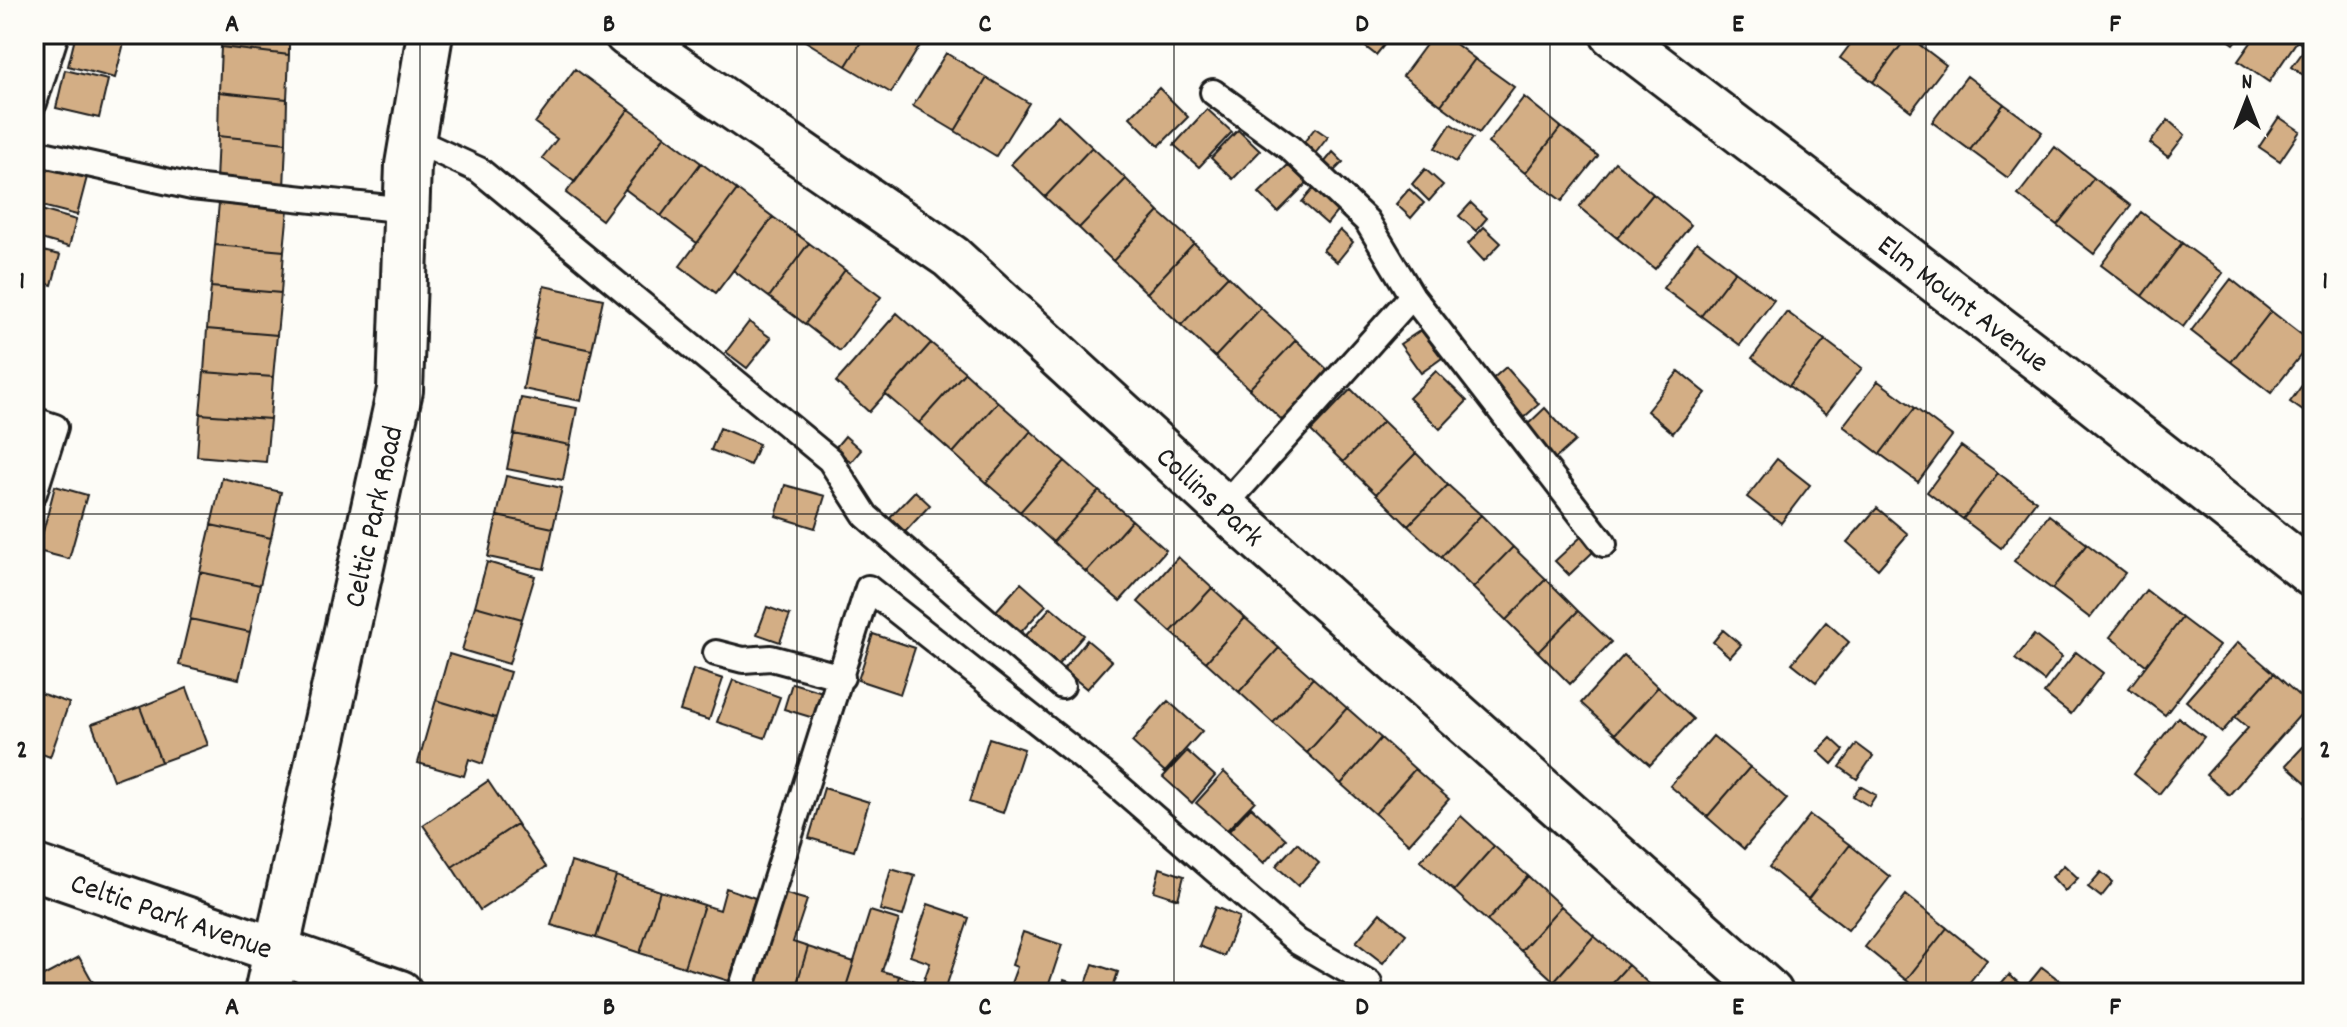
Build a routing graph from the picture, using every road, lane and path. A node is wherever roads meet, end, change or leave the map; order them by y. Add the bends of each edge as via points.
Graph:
1 (56, 34) edge
2 (430, 34) edge
3 (627, 34) edge
4 (1613, 34) edge
5 (1213, 92) dead end
6 (34, 103) edge
7 (412, 139) junction
8 (34, 152) edge
9 (407, 210) junction
10 (1412, 296) junction
11 (34, 420) edge
12 (34, 493) edge
13 (1223, 507) junction
14 (1604, 544) dead end
15 (2313, 575) edge
16 (716, 653) dead end
17 (842, 677) junction
18 (1062, 686) dead end
19 (34, 867) edge
20 (272, 972) edge
21 (400, 993) edge
22 (740, 993) edge
23 (1370, 993) edge
24 (1770, 993) edge

1 - 6 lane
2 - 7 street, Celtic Park Road
3 - 13 street, Collins Park via 951,257
4 - 15 street, Elm Mount Avenue
5 - 10 lane via 1290,148 1367,221
7 - 9 street, Celtic Park Road
7 - 18 lane via 479,170 830,460 866,516
8 - 9 lane via 192,187
9 - 20 street, Celtic Park Road via 400,390
10 - 13 lane
10 - 14 lane
11 - 12 lane via 55,427
13 - 24 street, Collins Park
16 - 17 lane via 743,660 771,658
17 - 22 lane
17 - 23 lane via 868,588 1111,780 1298,942 1369,983
19 - 20 street, Celtic Park Avenue
20 - 21 street, Celtic Park Avenue

